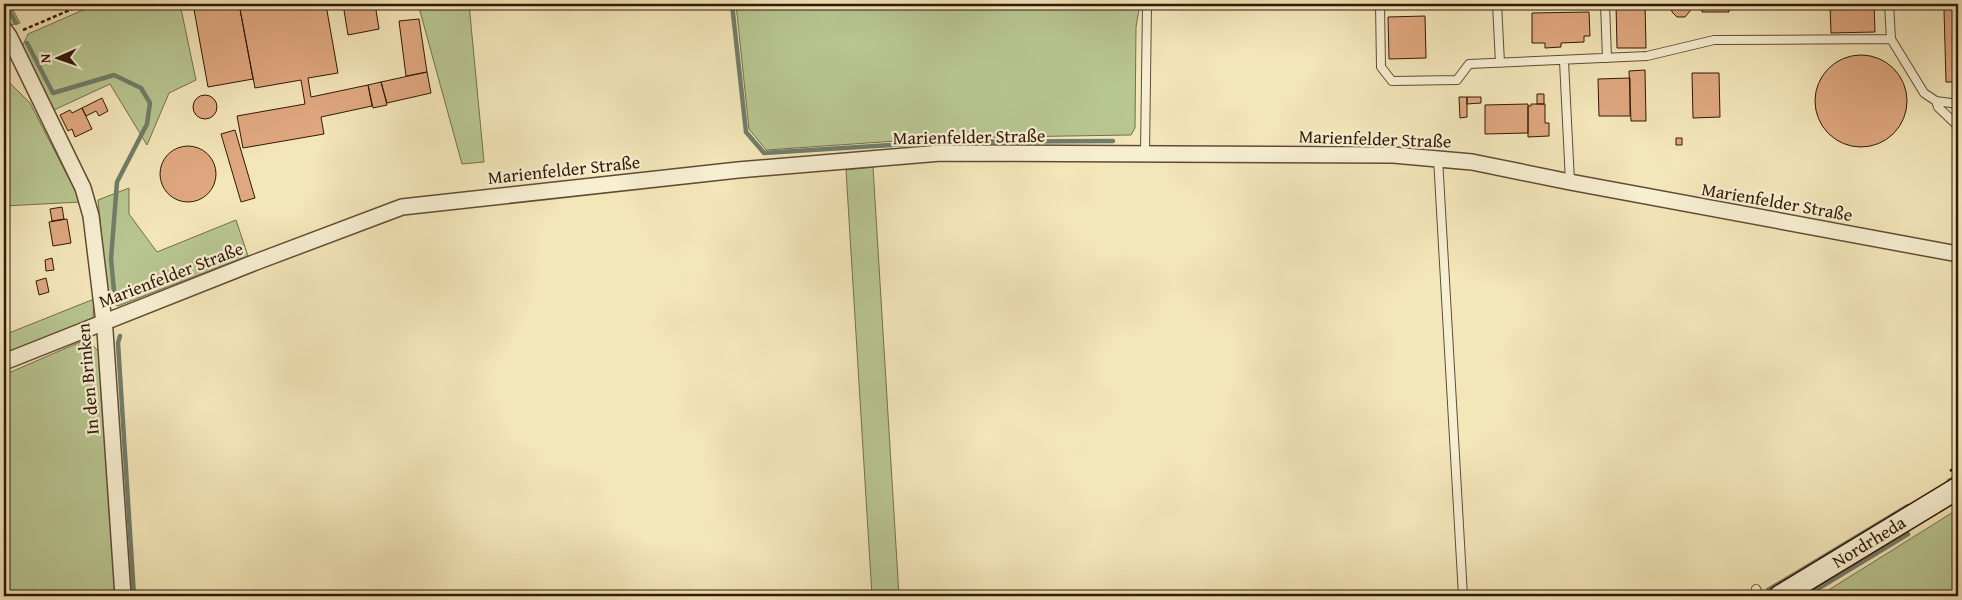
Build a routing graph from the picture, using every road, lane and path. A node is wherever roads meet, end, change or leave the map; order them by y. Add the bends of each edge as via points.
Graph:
1 (84, 4) edge
2 (1147, 4) edge
3 (1380, 4) edge
4 (1497, 4) edge
5 (1604, 4) edge
6 (1889, 4) edge
7 (6, 33) edge
8 (1891, 39) junction
9 (1607, 58) junction
10 (1564, 61) junction
11 (1500, 63) junction
12 (1936, 101) junction
13 (1958, 104) edge
14 (1958, 126) edge
15 (1146, 154) junction
16 (1438, 158) junction
17 (1570, 182) junction
18 (1958, 254) edge
19 (102, 322) junction
20 (4, 362) edge
21 (1958, 488) edge
22 (123, 596) edge
23 (1463, 596) edge
24 (1780, 596) edge

1 - 7 path
2 - 15 lane
3 - 11 lane via 1381,67 1392,80 1457,80 1469,64
4 - 11 lane
5 - 9 lane
6 - 8 lane
7 - 19 street, In den Brinken via 83,188 91,216
8 - 9 lane via 1714,40 1647,56
8 - 12 lane via 1924,92
9 - 10 lane
10 - 11 lane
10 - 17 lane
12 - 13 lane
12 - 14 lane
15 - 16 street, Marienfelder Straße
15 - 19 street, Marienfelder Straße via 941,153 738,170 402,207
16 - 17 street, Marienfelder Straße
16 - 23 lane
17 - 18 street, Marienfelder Straße
19 - 20 street, Marienfelder Straße
19 - 22 street, In den Brinken
21 - 24 main road, Nordrheda

